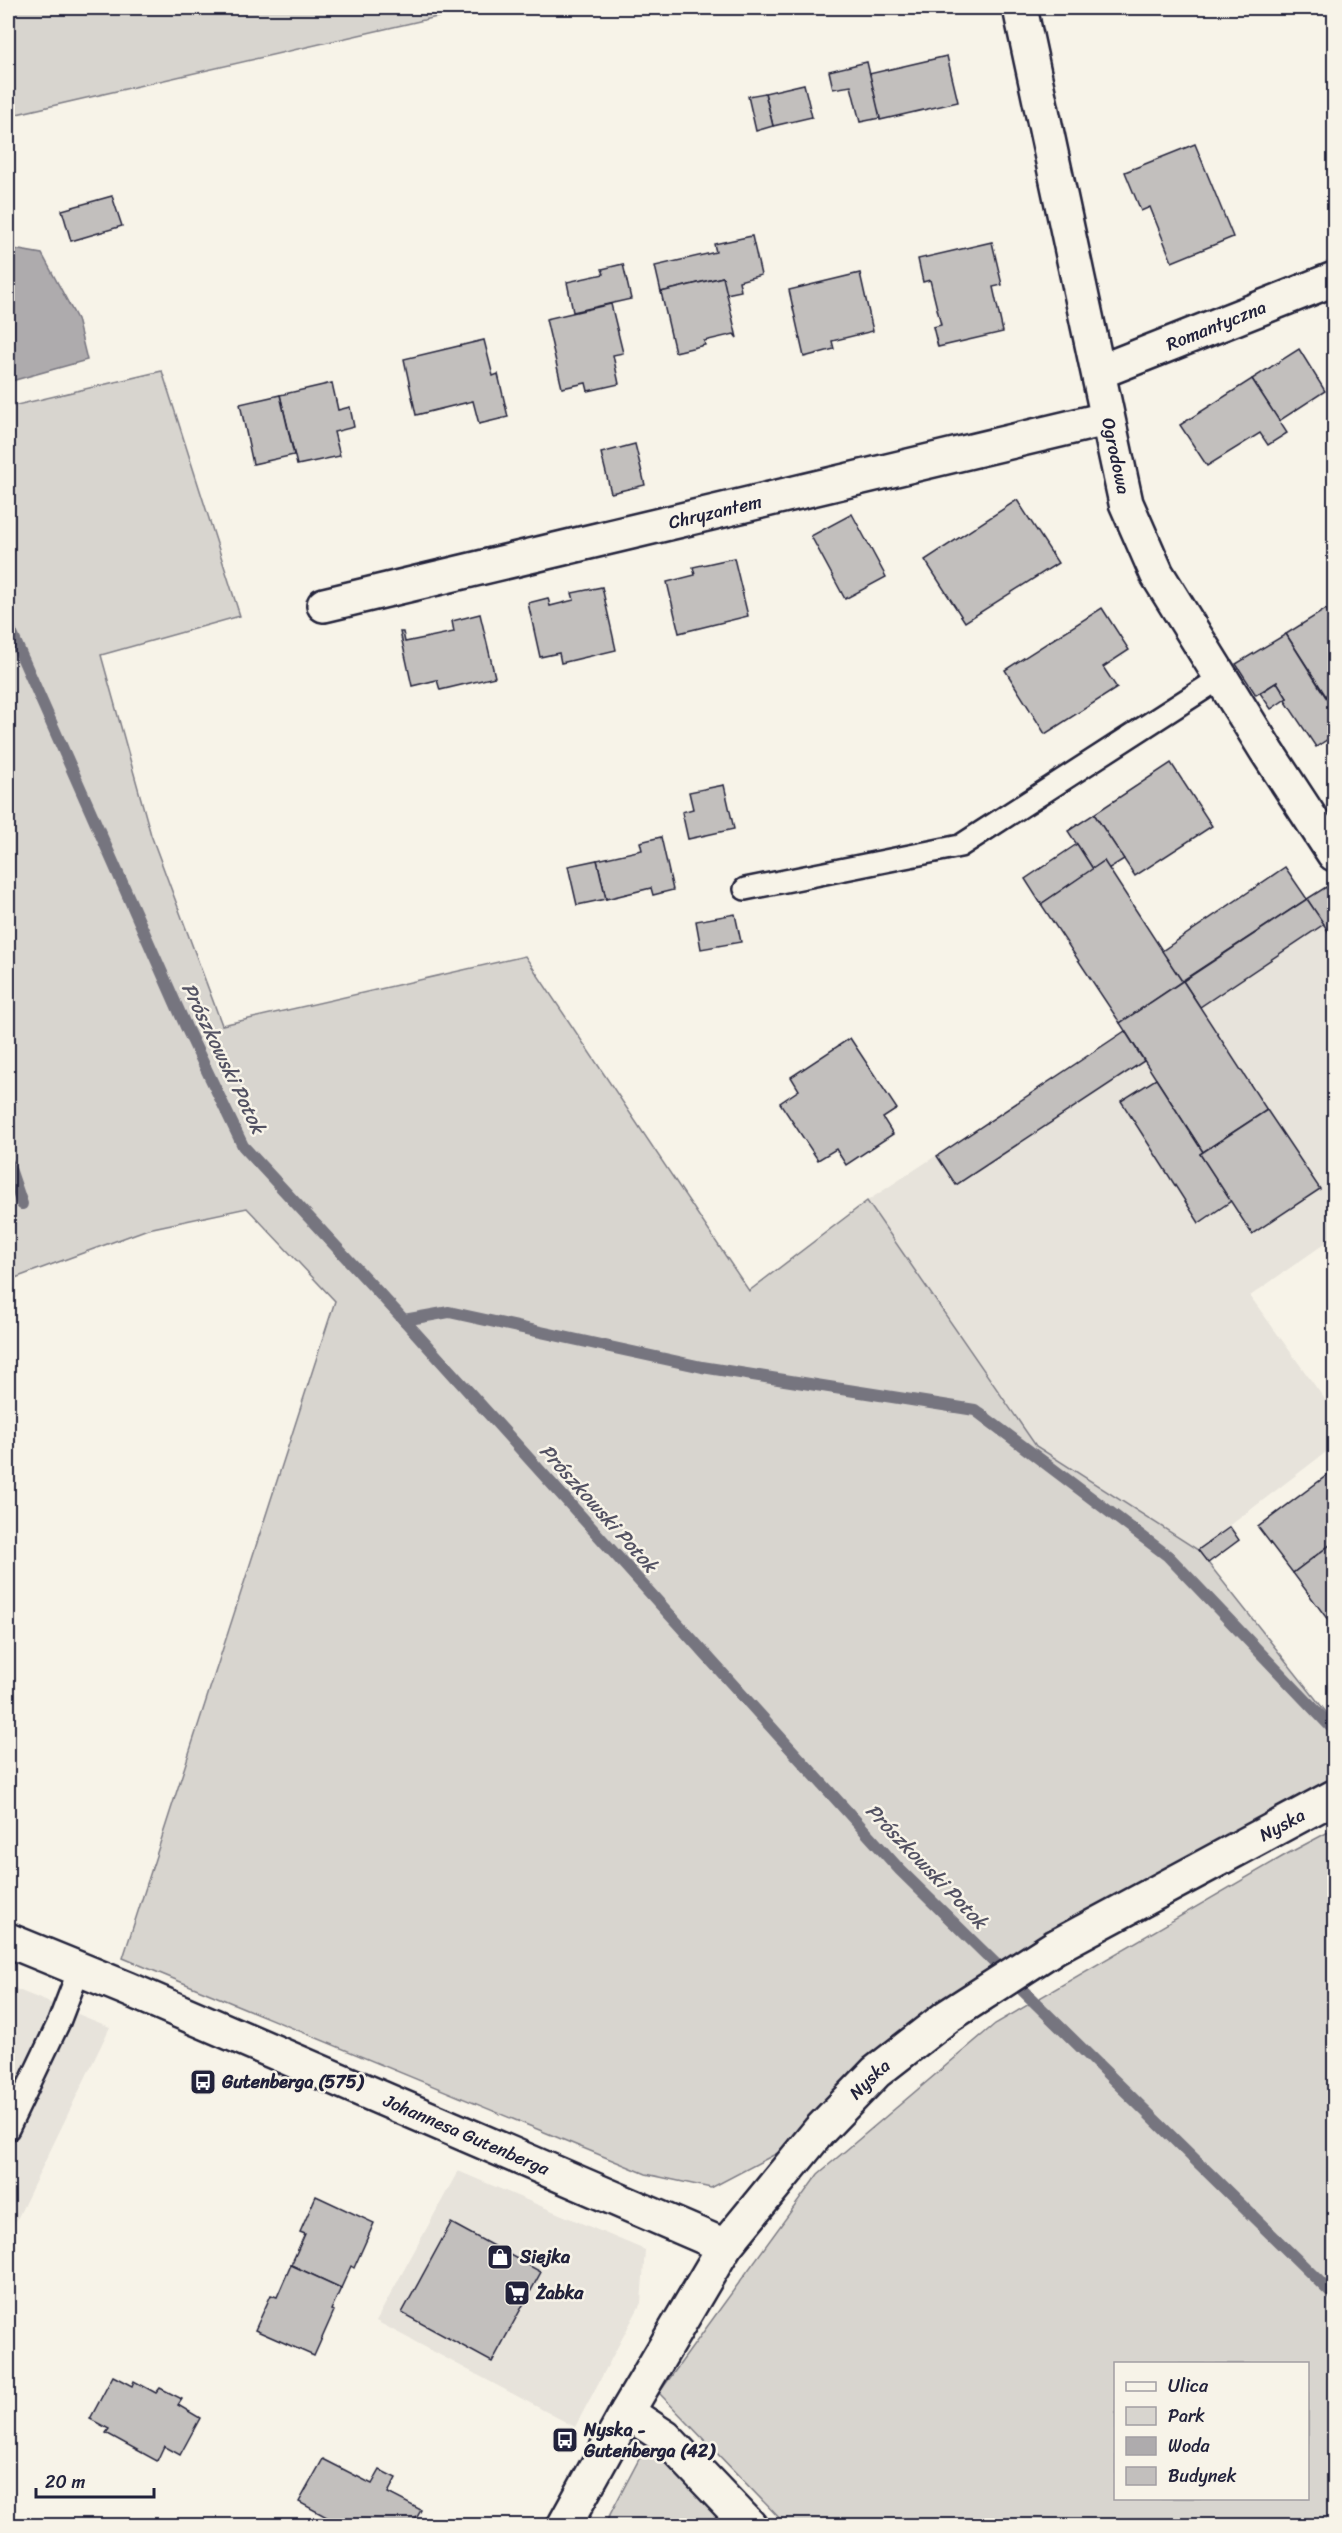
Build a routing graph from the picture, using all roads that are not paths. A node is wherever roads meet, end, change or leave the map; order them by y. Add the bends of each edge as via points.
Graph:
1 (1020, 8) edge
2 (1335, 279) edge
3 (1098, 372) junction
4 (1106, 419) junction
5 (324, 605) dead end
6 (1222, 677) junction
7 (1331, 841) edge
8 (746, 888) dead end
9 (1335, 1797) edge
10 (8, 1940) edge
11 (79, 1970) junction
12 (8, 2129) edge
13 (724, 2246) junction
14 (627, 2412) junction
15 (564, 2526) edge
16 (750, 2526) edge

1 - 3 street, Ogrodowa
2 - 3 street, Romantyczna
3 - 4 street, Ogrodowa
4 - 5 street, Chryzantem
4 - 6 street, Ogrodowa via 1126,503 1157,574
6 - 7 street, Ogrodowa via 1266,750
6 - 8 lane via 960,846
9 - 13 street, Nyska via 1055,1947 948,2016 876,2072 819,2131
10 - 11 street, Johannesa Gutenberga
11 - 12 lane
11 - 13 street, Johannesa Gutenberga
13 - 14 street, Nyska
14 - 15 street, Nyska
14 - 16 street via 665,2437

